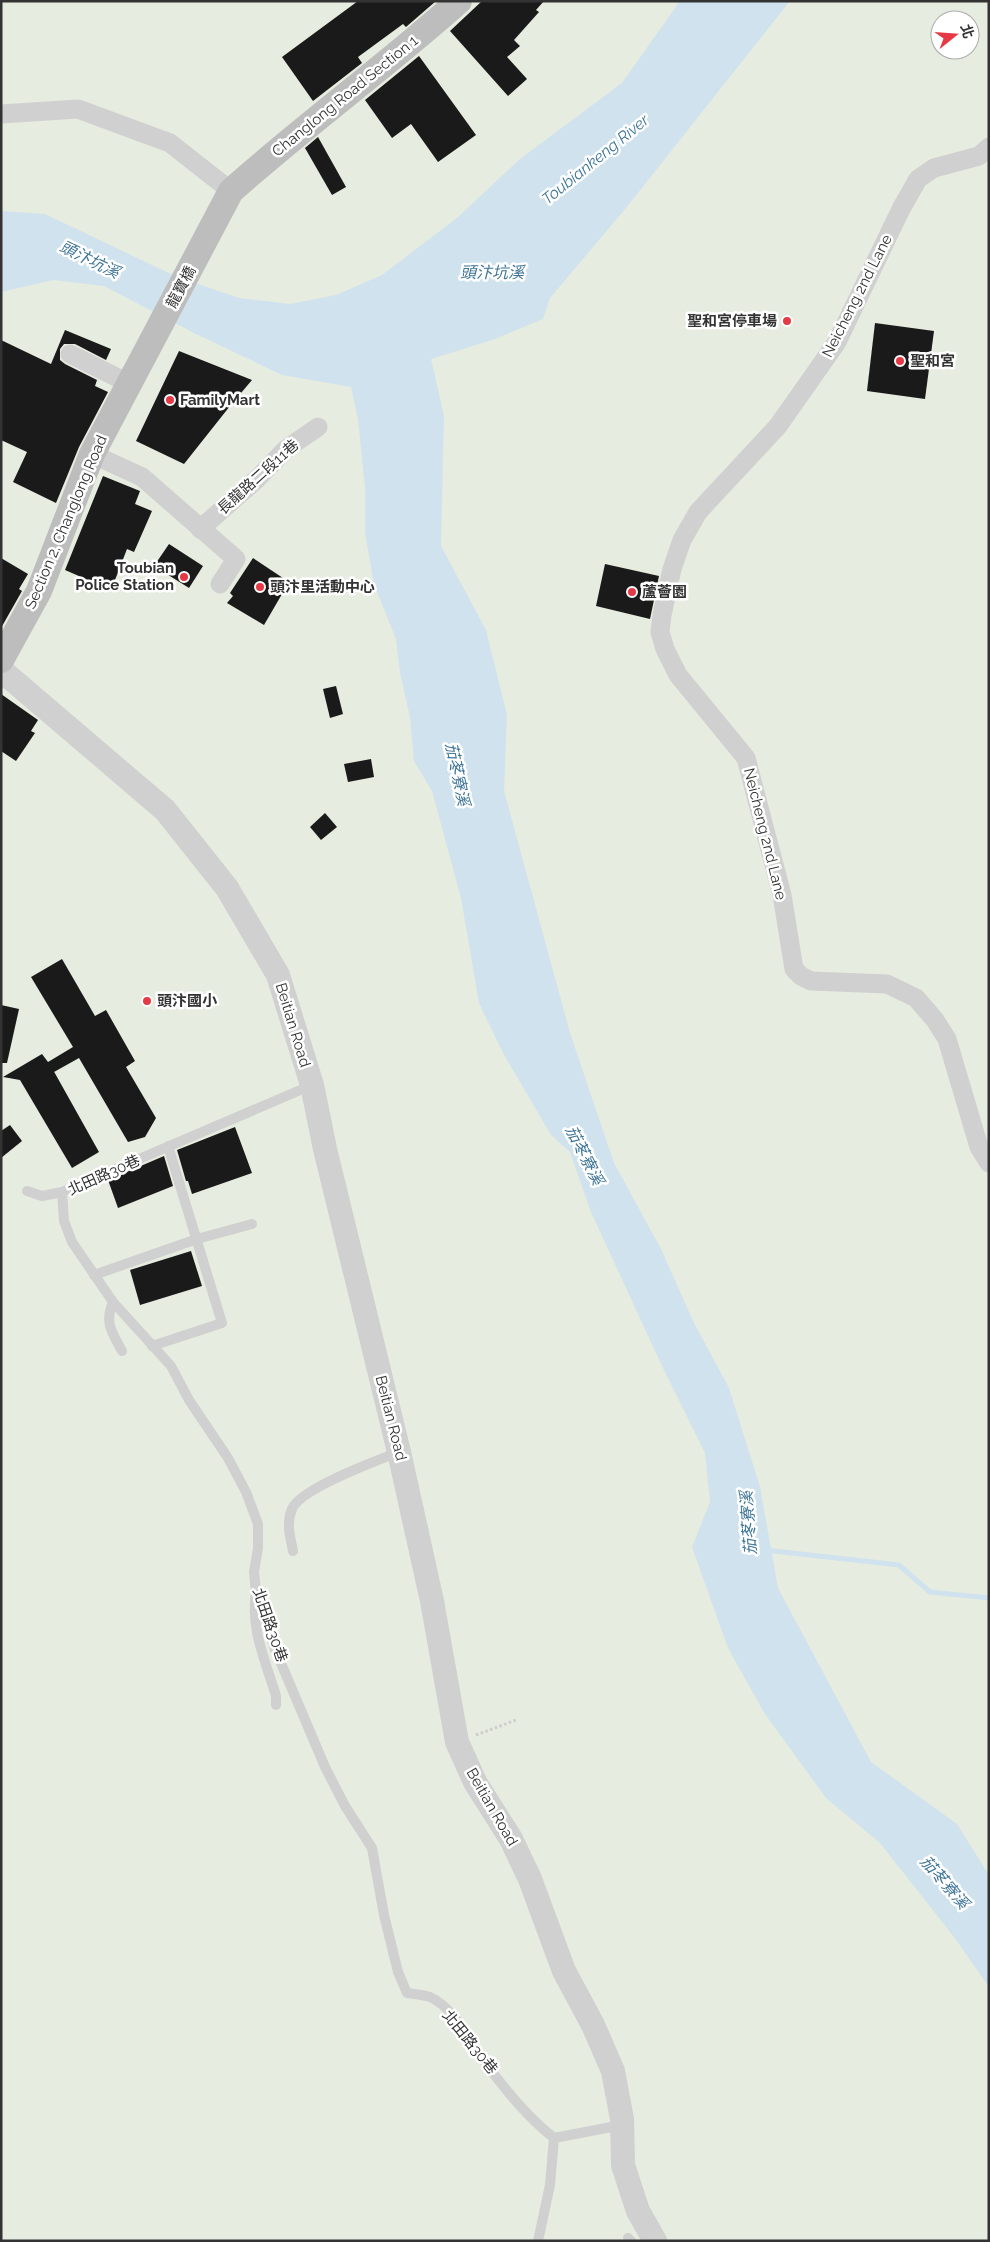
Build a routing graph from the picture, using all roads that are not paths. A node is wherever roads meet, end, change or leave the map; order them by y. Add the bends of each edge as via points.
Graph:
1 (459, 1) edge
2 (1, 114) edge
3 (989, 147) edge
4 (231, 191) junction
5 (70, 354) dead end
6 (130, 384) junction
7 (318, 427) dead end
8 (92, 454) junction
9 (200, 529) junction
10 (220, 584) dead end
11 (1, 660) edge
12 (1, 670) edge
13 (312, 1085) junction
14 (168, 1146) junction
15 (989, 1163) edge
16 (27, 1191) dead end
17 (62, 1192) junction
18 (252, 1224) dead end
19 (196, 1238) junction
20 (94, 1274) junction
21 (113, 1302) junction
22 (152, 1346) junction
23 (122, 1351) dead end
24 (399, 1452) junction
25 (293, 1550) dead end
26 (256, 1592) junction
27 (276, 1705) dead end
28 (622, 2125) junction
29 (554, 2138) junction
30 (538, 2241) edge
31 (655, 2241) edge

1 - 4 main road, Changlong Road Section 1
2 - 4 street via 78,109 170,143
3 - 15 street, Neicheng 2nd Lane via 979,156 934,168 918,179 837,342 778,426 698,512 682,540 672,569 660,632 678,675 746,758 782,895 794,969 810,981 887,984 916,998 947,1039 979,1147
4 - 6 main road, 龍寶橋
5 - 6 street
6 - 8 main road, Section 2, Changlong Road
7 - 9 street, 長龍路二段11巷 via 286,449
8 - 9 street via 142,477
8 - 11 main road, Section 2, Changlong Road via 39,591
9 - 10 street via 236,559
12 - 13 street, Beitian Road via 165,810 227,888 278,975
13 - 14 lane, 北田路30巷
13 - 24 street, Beitian Road
14 - 17 lane, 北田路30巷
14 - 19 lane
16 - 17 lane via 42,1196
17 - 20 lane, 北田路30巷 via 64,1221 72,1242
18 - 19 lane
19 - 20 lane
19 - 22 lane via 222,1323
20 - 21 lane, 北田路30巷
21 - 22 lane, 北田路30巷
21 - 23 lane via 108,1314 111,1331
22 - 26 lane, 北田路30巷 via 171,1366 246,1492 258,1524 254,1572
24 - 25 lane via 304,1495 292,1508 288,1526
24 - 28 street, Beitian Road via 432,1601 457,1742 475,1782 511,1839 530,1879 564,1972 613,2071
26 - 27 lane via 254,1627
26 - 29 lane, 北田路30巷 via 275,1649 325,1767 372,1848 384,1915 398,1972 407,1993 430,1998 449,2013 525,2110
28 - 29 lane
28 - 31 street, Beitian Road via 623,2164 638,2212
29 - 30 lane via 550,2185

